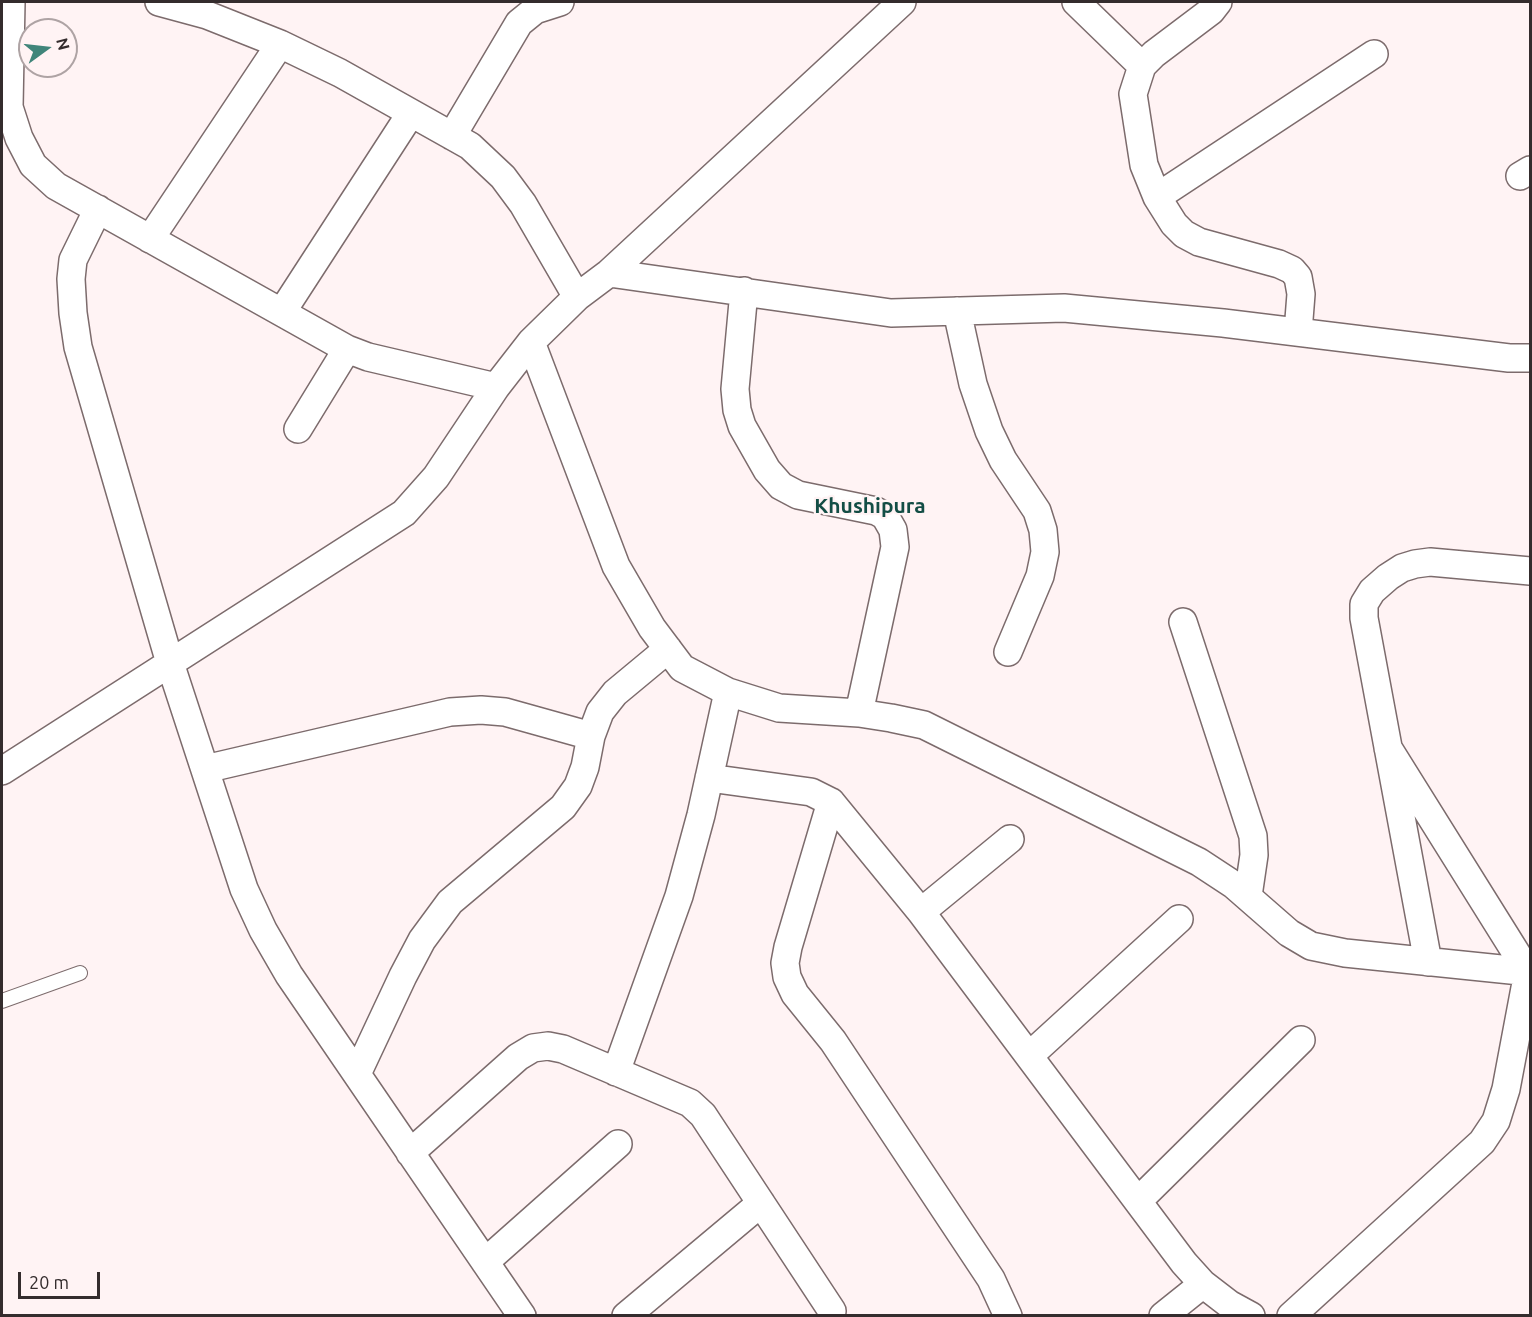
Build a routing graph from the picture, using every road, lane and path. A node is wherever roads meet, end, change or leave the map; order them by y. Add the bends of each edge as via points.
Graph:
1 (11, 2) edge
2 (159, 2) edge
3 (560, 2) edge
4 (902, 2) edge
5 (1076, 2) edge
6 (1218, 2) edge
7 (280, 44) junction
8 (1374, 54) dead end
9 (1142, 66) junction
10 (411, 113) junction
11 (452, 136) junction
12 (1157, 197) junction
13 (98, 209) junction
14 (150, 239) junction
15 (609, 273) junction
16 (744, 291) junction
17 (577, 297) junction
18 (957, 311) junction
19 (282, 312) junction
20 (1298, 332) junction
21 (531, 342) junction
22 (347, 349) junction
23 (1530, 358) edge
24 (496, 387) junction
25 (297, 429) dead end
26 (1530, 571) edge
27 (1184, 622) dead end
28 (668, 649) junction
29 (1008, 652) dead end
30 (170, 663) junction
31 (728, 692) junction
32 (859, 713) junction
33 (591, 736) junction
34 (1388, 748) junction
35 (205, 769) junction
36 (2, 771) edge
37 (709, 778) junction
38 (831, 802) junction
39 (1010, 839) dead end
40 (1248, 896) junction
41 (921, 912) junction
42 (1179, 919) dead end
43 (1428, 962) junction
44 (1529, 972) edge
45 (80, 973) dead end
46 (2, 1001) edge
47 (1301, 1041) dead end
48 (1029, 1056) junction
49 (616, 1072) junction
50 (357, 1074) junction
51 (618, 1144) dead end
52 (410, 1153) junction
53 (1138, 1201) junction
54 (761, 1203) junction
55 (485, 1262) junction
56 (1203, 1284) junction
57 (832, 1311) dead end
58 (522, 1316) edge
59 (626, 1316) edge
60 (1008, 1316) edge
61 (1163, 1316) edge
62 (1251, 1316) edge
63 (1291, 1316) edge

1 - 13 street via 9,107 19,138 33,165 56,186
2 - 7 street via 207,15
3 - 11 street via 535,10 519,23
4 - 15 street
5 - 9 street
6 - 9 street via 1211,12
7 - 10 street
7 - 14 street
8 - 12 street
9 - 12 street via 1133,94 1144,165
10 - 11 street
10 - 19 street
11 - 17 street via 470,146 504,177
12 - 20 street via 1184,234 1292,270 1298,277 1301,294
13 - 14 street
13 - 30 street via 73,260 72,302 78,347
14 - 19 street
15 - 16 street
15 - 17 street
16 - 18 street via 891,313
16 - 32 street via 735,389 737,410 767,470 781,486 798,495 876,511 885,516 893,530 896,547
17 - 21 street
18 - 20 street via 1064,308
18 - 29 street via 973,384 989,431 1037,511 1043,530 1045,552 1040,576
19 - 22 street
20 - 23 street
21 - 24 street
21 - 28 street via 616,566
22 - 24 street
22 - 25 street
24 - 30 street via 436,477 404,513
26 - 34 street via 1430,562 1402,568 1372,591 1364,604 1364,618
27 - 40 street via 1253,836
28 - 31 street via 682,668
28 - 33 street via 615,693 600,712
30 - 35 street
30 - 36 street
31 - 32 street via 779,708
31 - 37 street
32 - 40 street via 924,725 1199,862
33 - 35 street via 505,712 450,712
33 - 50 street via 578,786 563,807 450,902 422,940
34 - 43 street
34 - 44 street
35 - 50 street via 244,888 263,930
37 - 38 street via 811,792
37 - 49 street via 680,896
38 - 41 street
38 - 60 street via 788,947 787,977 991,1279
39 - 41 street
40 - 43 street via 1289,933 1311,946
41 - 48 street
42 - 48 street
43 - 44 street
44 - 63 street via 1506,1089 1496,1121 1482,1142
45 - 46 lane
47 - 53 street
48 - 53 street
49 - 52 street via 563,1049 533,1048
49 - 54 street via 690,1103 703,1115
50 - 52 street
51 - 55 street
52 - 55 street
53 - 56 street
54 - 57 street
54 - 59 street
55 - 58 street
56 - 61 street
56 - 62 street

